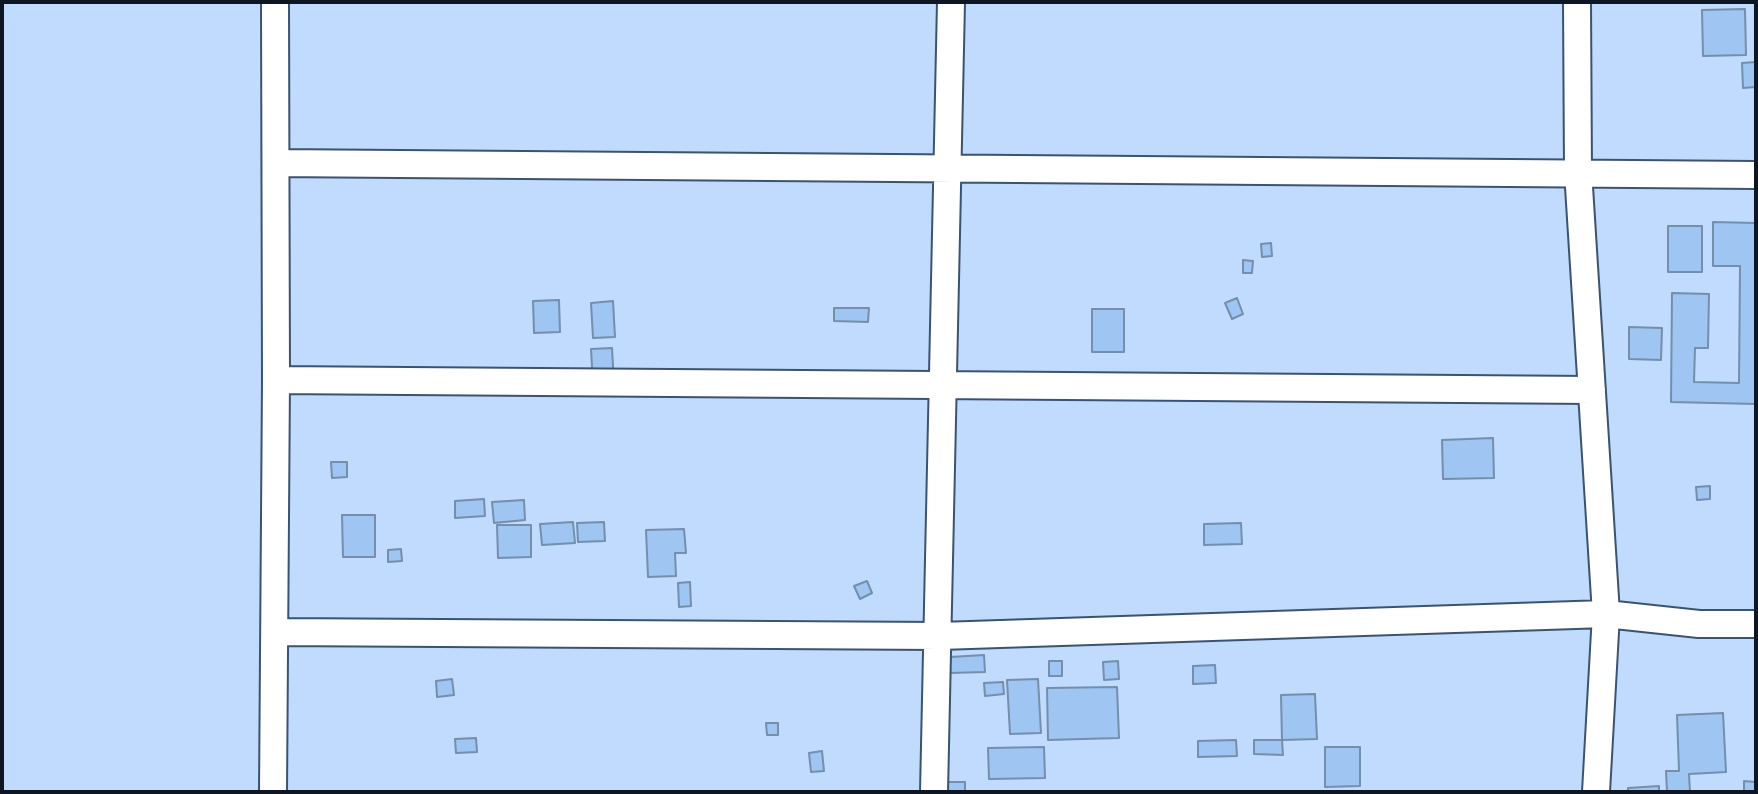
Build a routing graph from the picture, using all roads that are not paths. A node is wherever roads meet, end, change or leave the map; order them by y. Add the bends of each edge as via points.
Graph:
1 (275, 2) edge
2 (951, 2) edge
3 (1577, 2) edge
4 (276, 163) junction
5 (948, 167) junction
6 (1578, 172) junction
7 (1756, 175) edge
8 (276, 380) junction
9 (944, 386) junction
10 (1592, 390) junction
11 (1606, 614) junction
12 (1756, 624) edge
13 (275, 632) junction
14 (940, 636) junction
15 (273, 792) edge
16 (934, 792) edge
17 (1596, 792) edge

1 - 4 street
2 - 5 street
3 - 6 street
4 - 5 street
4 - 8 street
5 - 6 street
5 - 9 street
6 - 7 street
6 - 10 street
8 - 9 street
8 - 13 street
9 - 10 street
9 - 14 street
10 - 11 street
11 - 12 street via 1699,624
11 - 14 street
11 - 17 street
13 - 14 street
13 - 15 street
14 - 16 street

